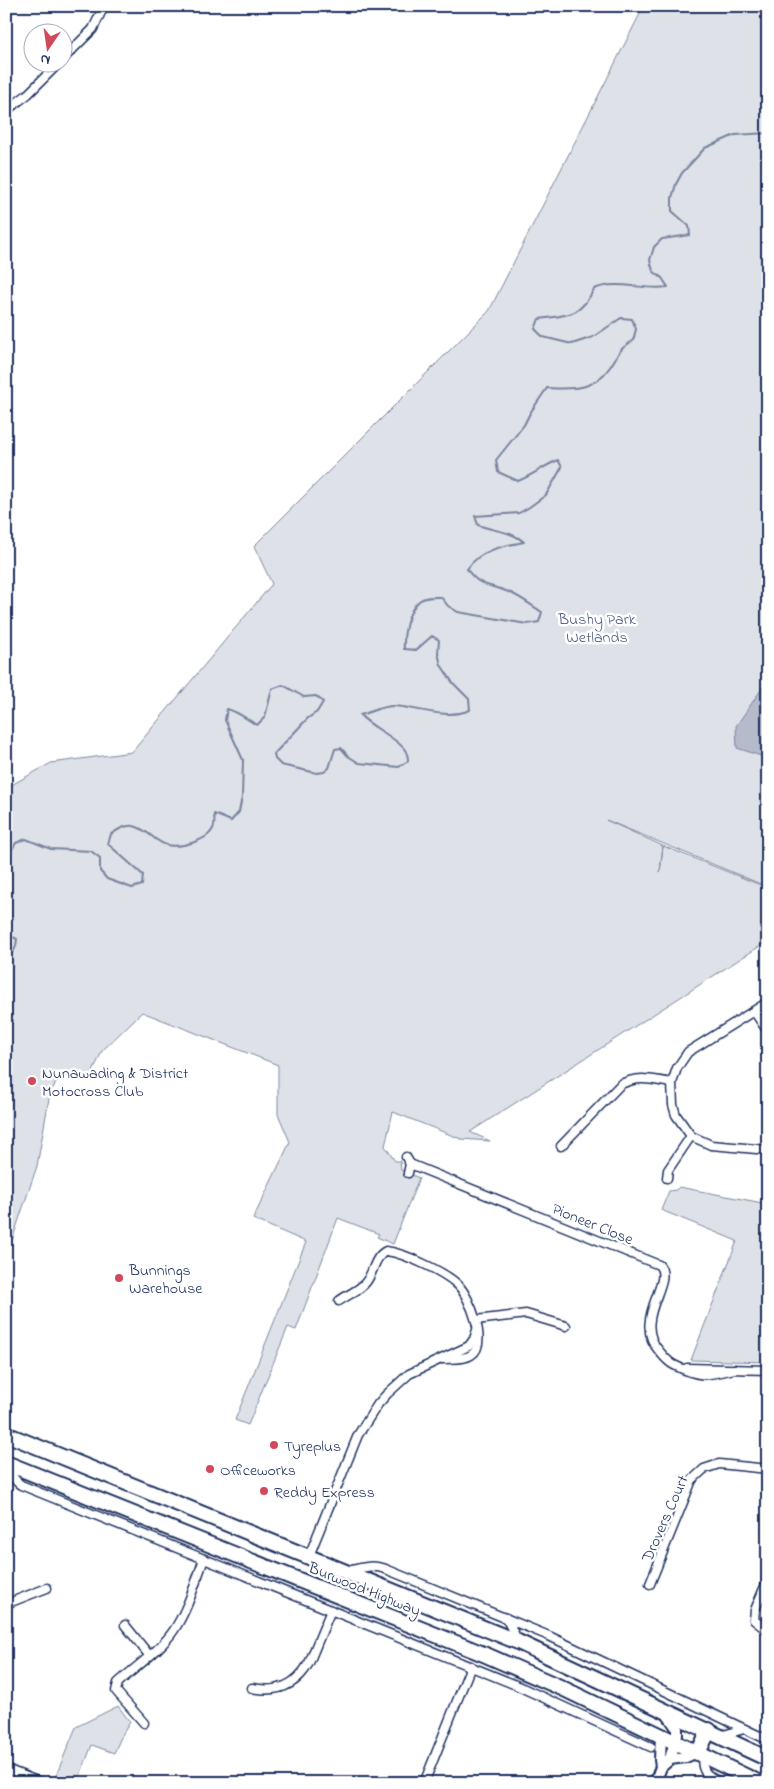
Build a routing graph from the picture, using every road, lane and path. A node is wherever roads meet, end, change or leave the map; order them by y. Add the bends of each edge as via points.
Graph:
1 (104, 6) edge
2 (72, 50) edge
3 (50, 72) edge
4 (6, 111) edge
5 (768, 1002) edge
6 (754, 1011) junction
7 (768, 1032) edge
8 (672, 1083) junction
9 (691, 1136) junction
10 (561, 1146) dead end
11 (768, 1150) edge
12 (408, 1173) dead end
13 (667, 1178) dead end
14 (340, 1301) dead end
15 (476, 1320) junction
16 (566, 1326) dead end
17 (768, 1370) edge
18 (6, 1434) edge
19 (8, 1464) edge
20 (768, 1469) edge
21 (309, 1556) junction
22 (204, 1560) junction
23 (346, 1572) junction
24 (768, 1579) edge
25 (650, 1584) dead end
26 (47, 1588) dead end
27 (6, 1604) edge
28 (331, 1610) junction
29 (506, 1618) junction
30 (125, 1625) dead end
31 (413, 1626) junction
32 (768, 1631) edge
33 (407, 1641) junction
34 (518, 1642) junction
35 (149, 1655) junction
36 (471, 1666) junction
37 (252, 1688) dead end
38 (664, 1710) junction
39 (144, 1722) dead end
40 (744, 1729) junction
41 (656, 1733) junction
42 (714, 1733) junction
43 (632, 1738) junction
44 (768, 1740) edge
45 (676, 1742) junction
46 (651, 1747) dead end
47 (699, 1754) junction
48 (670, 1759) junction
49 (768, 1759) edge
50 (661, 1767) junction
51 (6, 1769) edge
52 (42, 1783) edge
53 (424, 1783) edge
54 (655, 1783) edge
55 (720, 1783) edge
56 (760, 1783) edge

1 - 2 street via 94,29
3 - 4 street
5 - 6 street
6 - 7 street
6 - 8 street via 688,1052
8 - 9 street via 672,1105
8 - 10 street via 643,1078 621,1084
9 - 11 street via 711,1145
9 - 13 street via 668,1170
12 - 17 street, Pioneer Close via 408,1161 659,1265 663,1277 650,1312 652,1342 675,1365 700,1375 734,1369
14 - 15 street via 347,1290 355,1292 366,1282 379,1255 391,1251 453,1280 470,1302
15 - 16 street via 526,1314
15 - 21 street via 478,1343 473,1354 437,1360 409,1374 378,1404 365,1422
18 - 21 highway, Burwood Highway
19 - 22 street, Burwood Highway via 16,1482 21,1485
19 - 31 highway, Burwood Highway
20 - 25 street, Drovers Court via 718,1464 704,1469 692,1480
21 - 23 highway, Burwood Highway
22 - 28 street, Burwood Highway
22 - 35 street via 174,1631
23 - 29 street, Burwood Highway via 367,1566 381,1567
23 - 34 highway, Burwood Highway
24 - 32 street via 754,1620
26 - 27 street
28 - 33 street, Burwood Highway
28 - 37 street via 309,1664 297,1679 279,1689
29 - 34 street
29 - 40 street, Burwood Highway
30 - 35 street
31 - 33 street
31 - 41 highway, Burwood Highway via 562,1688
33 - 36 street, Burwood Highway
34 - 38 highway, Burwood Highway
35 - 39 street via 116,1687
36 - 43 street, Burwood Highway
36 - 53 street
38 - 42 highway, Burwood Highway
38 - 45 street via 677,1728
40 - 42 street
40 - 44 street, Burwood Highway
41 - 43 street
41 - 45 highway, Burwood Highway
41 - 50 street
42 - 47 highway
42 - 49 highway, Burwood Highway
43 - 46 street, Burwood Highway
45 - 47 highway, Burwood Highway
45 - 48 street
47 - 48 street
47 - 55 street via 704,1769
47 - 56 highway, Burwood Highway
48 - 50 street
50 - 54 street
51 - 52 street

